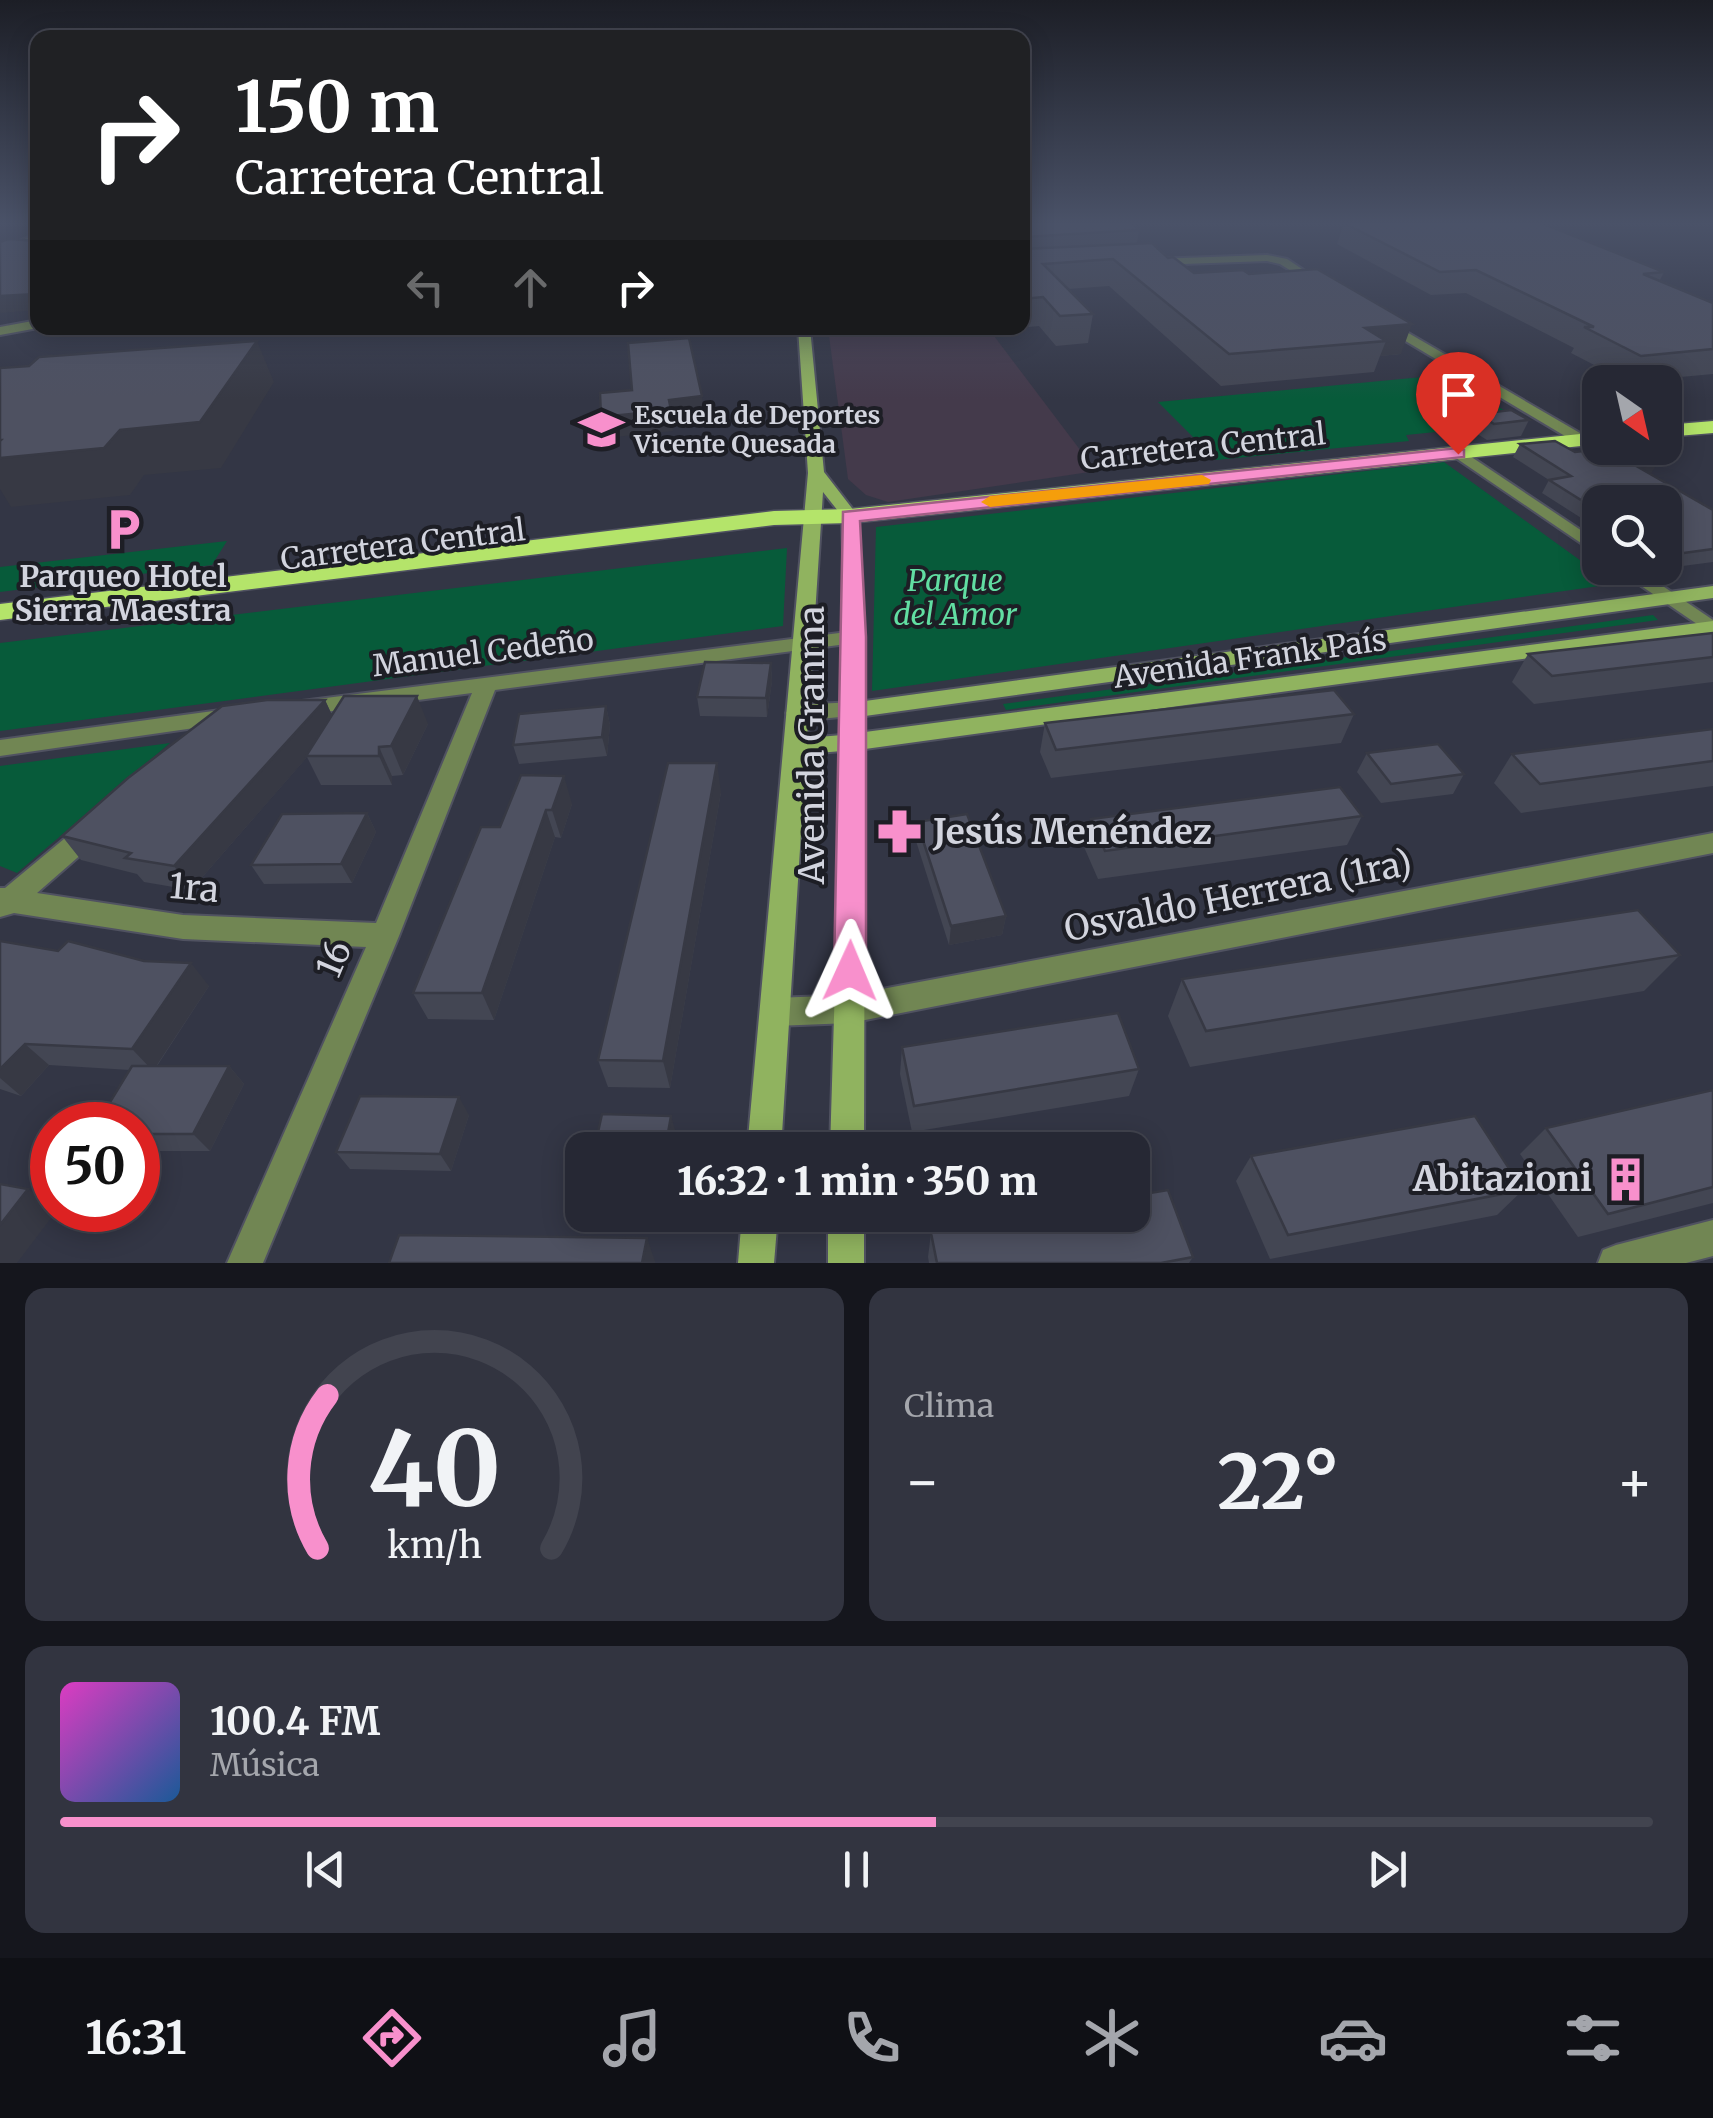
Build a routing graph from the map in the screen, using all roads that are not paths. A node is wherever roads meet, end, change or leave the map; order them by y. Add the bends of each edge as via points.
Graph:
1 (1314, 281) edge
2 (1338, 296) edge
3 (1369, 314) edge
4 (30, 325) edge
5 (0, 331) edge
6 (805, 335) edge
7 (1713, 426) edge
8 (1682, 429) edge
9 (1582, 434) edge
10 (1582, 439) edge
11 (1458, 454) junction
12 (816, 472) junction
13 (850, 516) junction
14 (812, 520) junction
15 (1582, 539) edge
16 (1649, 585) edge
17 (1713, 592) edge
18 (1668, 598) junction
19 (0, 612) edge
20 (1712, 628) edge
21 (0, 629) edge
22 (855, 637) junction
23 (803, 644) junction
24 (487, 682) junction
25 (854, 710) junction
26 (798, 713) junction
27 (221, 718) junction
28 (192, 742) edge
29 (853, 742) junction
30 (795, 747) junction
31 (0, 748) edge
32 (107, 816) edge
33 (1713, 843) edge
34 (2, 903) edge
35 (385, 936) junction
36 (850, 1010) junction
37 (775, 1012) junction
38 (765, 1132) edge
39 (848, 1132) edge
40 (759, 1232) edge
41 (846, 1232) edge
42 (1713, 1238) edge
43 (245, 1263) edge
44 (756, 1263) edge
45 (846, 1263) edge
46 (1616, 1263) edge

1 - 2 street
3 - 9 street
4 - 5 street
6 - 12 main road, Avenida Granma
7 - 8 highway
10 - 11 highway, Carretera Central
11 - 13 highway, Carretera Central
11 - 15 street
12 - 13 main road
12 - 14 main road, Avenida Granma
13 - 14 highway, Carretera Central
13 - 22 main road, Avenida Granma
14 - 19 highway, Carretera Central via 774,518
14 - 21 highway, Carretera Central via 772,533
14 - 23 main road, Avenida Granma
16 - 18 street
17 - 18 main road, Avenida Frank País
18 - 20 street
18 - 25 main road, Avenida Frank País
20 - 29 main road, Avenida Frank País
22 - 23 street, Manuel Cedeño
22 - 25 main road, Avenida Granma
23 - 24 street, Manuel Cedeño
23 - 26 main road, Avenida Granma
24 - 27 street, Manuel Cedeño
24 - 35 street, 16
25 - 26 street, Avenida Frank País
25 - 29 main road, Avenida Granma
26 - 30 main road, Avenida Granma
27 - 28 street
27 - 31 street, Manuel Cedeño
29 - 30 main road, Avenida Frank País
29 - 36 main road, Avenida Granma
30 - 37 main road, Avenida Granma
32 - 34 street
33 - 36 street, Osvaldo Herrera (1ra)
34 - 35 street, 1ra via 183,927
35 - 43 street, 16
36 - 37 street, Osvaldo Herrera (1ra)
36 - 39 main road, Avenida Granma
37 - 38 main road, Avenida Granma
40 - 44 main road
41 - 45 main road
42 - 46 street

